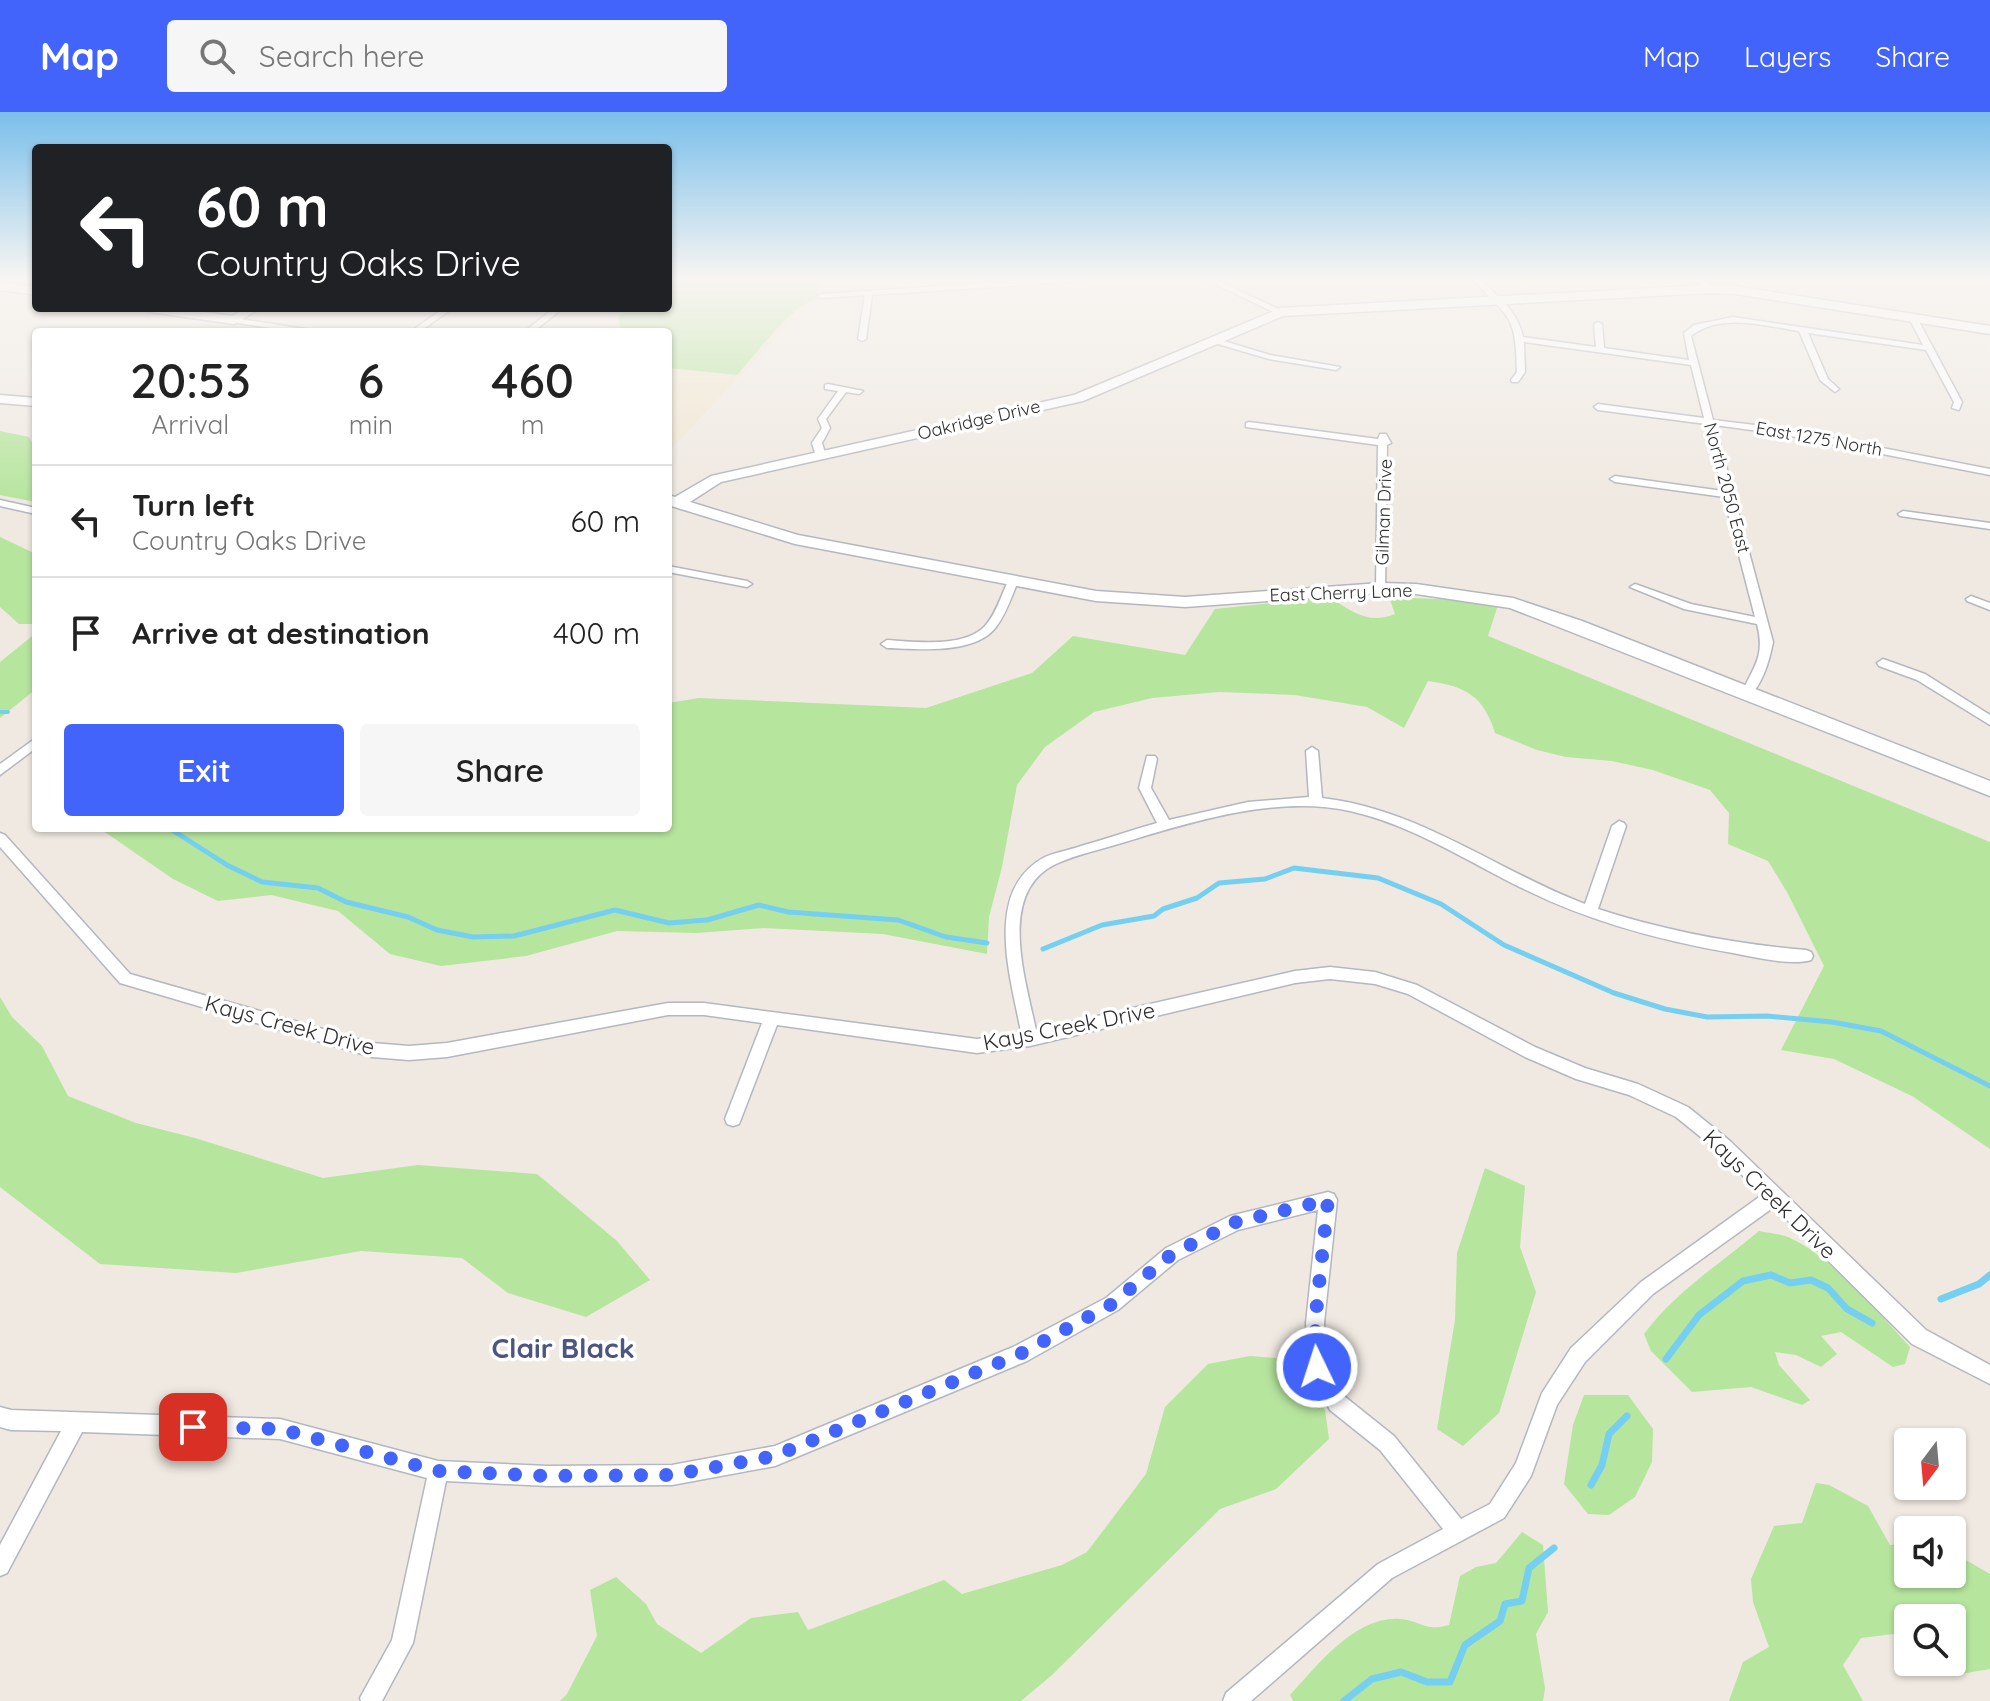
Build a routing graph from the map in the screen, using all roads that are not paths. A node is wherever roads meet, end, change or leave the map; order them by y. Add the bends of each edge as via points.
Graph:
1 (1183, 353) edge
2 (1257, 353) edge
3 (1521, 353) edge
4 (1623, 353) edge
5 (1691, 353) edge
6 (1813, 353) edge
7 (1931, 353) edge
8 (1693, 363) junction
9 (1336, 367) dead end
10 (1515, 380) dead end
11 (828, 387) dead end
12 (844, 389) junction
13 (1835, 389) dead end
14 (859, 391) dead end
15 (0, 399) edge
16 (32, 402) edge
17 (1598, 407) dead end
18 (1956, 408) dead end
19 (1709, 420) junction
20 (1249, 425) dead end
21 (821, 456) junction
22 (1990, 472) edge
23 (1615, 479) dead end
24 (1730, 495) junction
25 (673, 502) edge
26 (0, 503) edge
27 (32, 510) edge
28 (1903, 514) dead end
29 (1990, 526) edge
30 (672, 570) edge
31 (1013, 581) junction
32 (747, 584) dead end
33 (1635, 587) dead end
34 (1381, 588) junction
35 (1971, 599) dead end
36 (1990, 607) edge
37 (1762, 622) junction
38 (887, 644) dead end
39 (1883, 663) dead end
40 (1748, 692) junction
41 (1990, 721) edge
42 (32, 745) edge
43 (1312, 751) dead end
44 (1151, 759) dead end
45 (0, 771) edge
46 (1990, 789) edge
47 (1316, 802) junction
48 (1619, 826) dead end
49 (1166, 827) junction
50 (0, 838) edge
51 (1590, 910) junction
52 (1806, 956) dead end
53 (772, 1018) junction
54 (1030, 1039) junction
55 (733, 1119) dead end
56 (1774, 1197) junction
57 (1990, 1375) edge
58 (0, 1417) edge
59 (76, 1423) junction
60 (438, 1471) junction
61 (1458, 1532) junction
62 (0, 1566) edge
63 (371, 1698) dead end
64 (1243, 1698) edge

1 - 21 street, Oakridge Drive via 1078,398
2 - 9 street
3 - 10 street via 1521,372
4 - 8 street
5 - 8 street, North 2050 East
6 - 13 street via 1824,380
7 - 18 street via 1958,402
8 - 19 street, North 2050 East
11 - 12 street
12 - 14 street
12 - 21 street via 822,419 826,428 817,443
15 - 16 street
17 - 19 street, East 1275 North
19 - 22 street, East 1275 North
19 - 24 street, North 2050 East
20 - 34 street, Gilman Drive via 1384,440
21 - 25 street, Oakridge Drive via 716,479
23 - 24 street
24 - 37 street, North 2050 East
25 - 31 street, East Cherry Lane via 795,539
26 - 27 street
28 - 29 street
30 - 32 street
31 - 34 street, East Cherry Lane via 1163,601
31 - 38 street via 989,630 967,641 932,646
33 - 37 street via 1688,607
34 - 40 street, East Cherry Lane via 1513,603
35 - 36 street
37 - 40 street, North 2050 East via 1765,655
39 - 41 street via 1921,677
40 - 46 street, East Cherry Lane
42 - 45 street
43 - 47 street
44 - 49 street via 1145,788
47 - 49 street via 1260,803
47 - 51 street via 1398,820
48 - 51 street
49 - 54 street via 1049,861 1024,883 1012,934
50 - 53 street, Kays Creek Drive via 125,979 372,1050 447,1050 668,1009
51 - 52 street via 1742,951
53 - 54 street, Kays Creek Drive via 977,1046
53 - 55 street
54 - 56 street, Kays Creek Drive via 1295,977 1330,973 1375,978 1412,989 1530,1052 1682,1112
56 - 57 street, Kays Creek Drive via 1919,1337
56 - 61 street via 1647,1288 1578,1355 1549,1400 1524,1469 1497,1511
58 - 59 street
59 - 60 street via 280,1429
59 - 62 street
60 - 61 street via 672,1475 775,1456 1020,1354 1112,1304 1172,1254 1236,1222 1328,1200 1315,1323 1317,1367 1337,1403 1387,1443
60 - 63 street via 402,1643
61 - 64 street via 1385,1571

